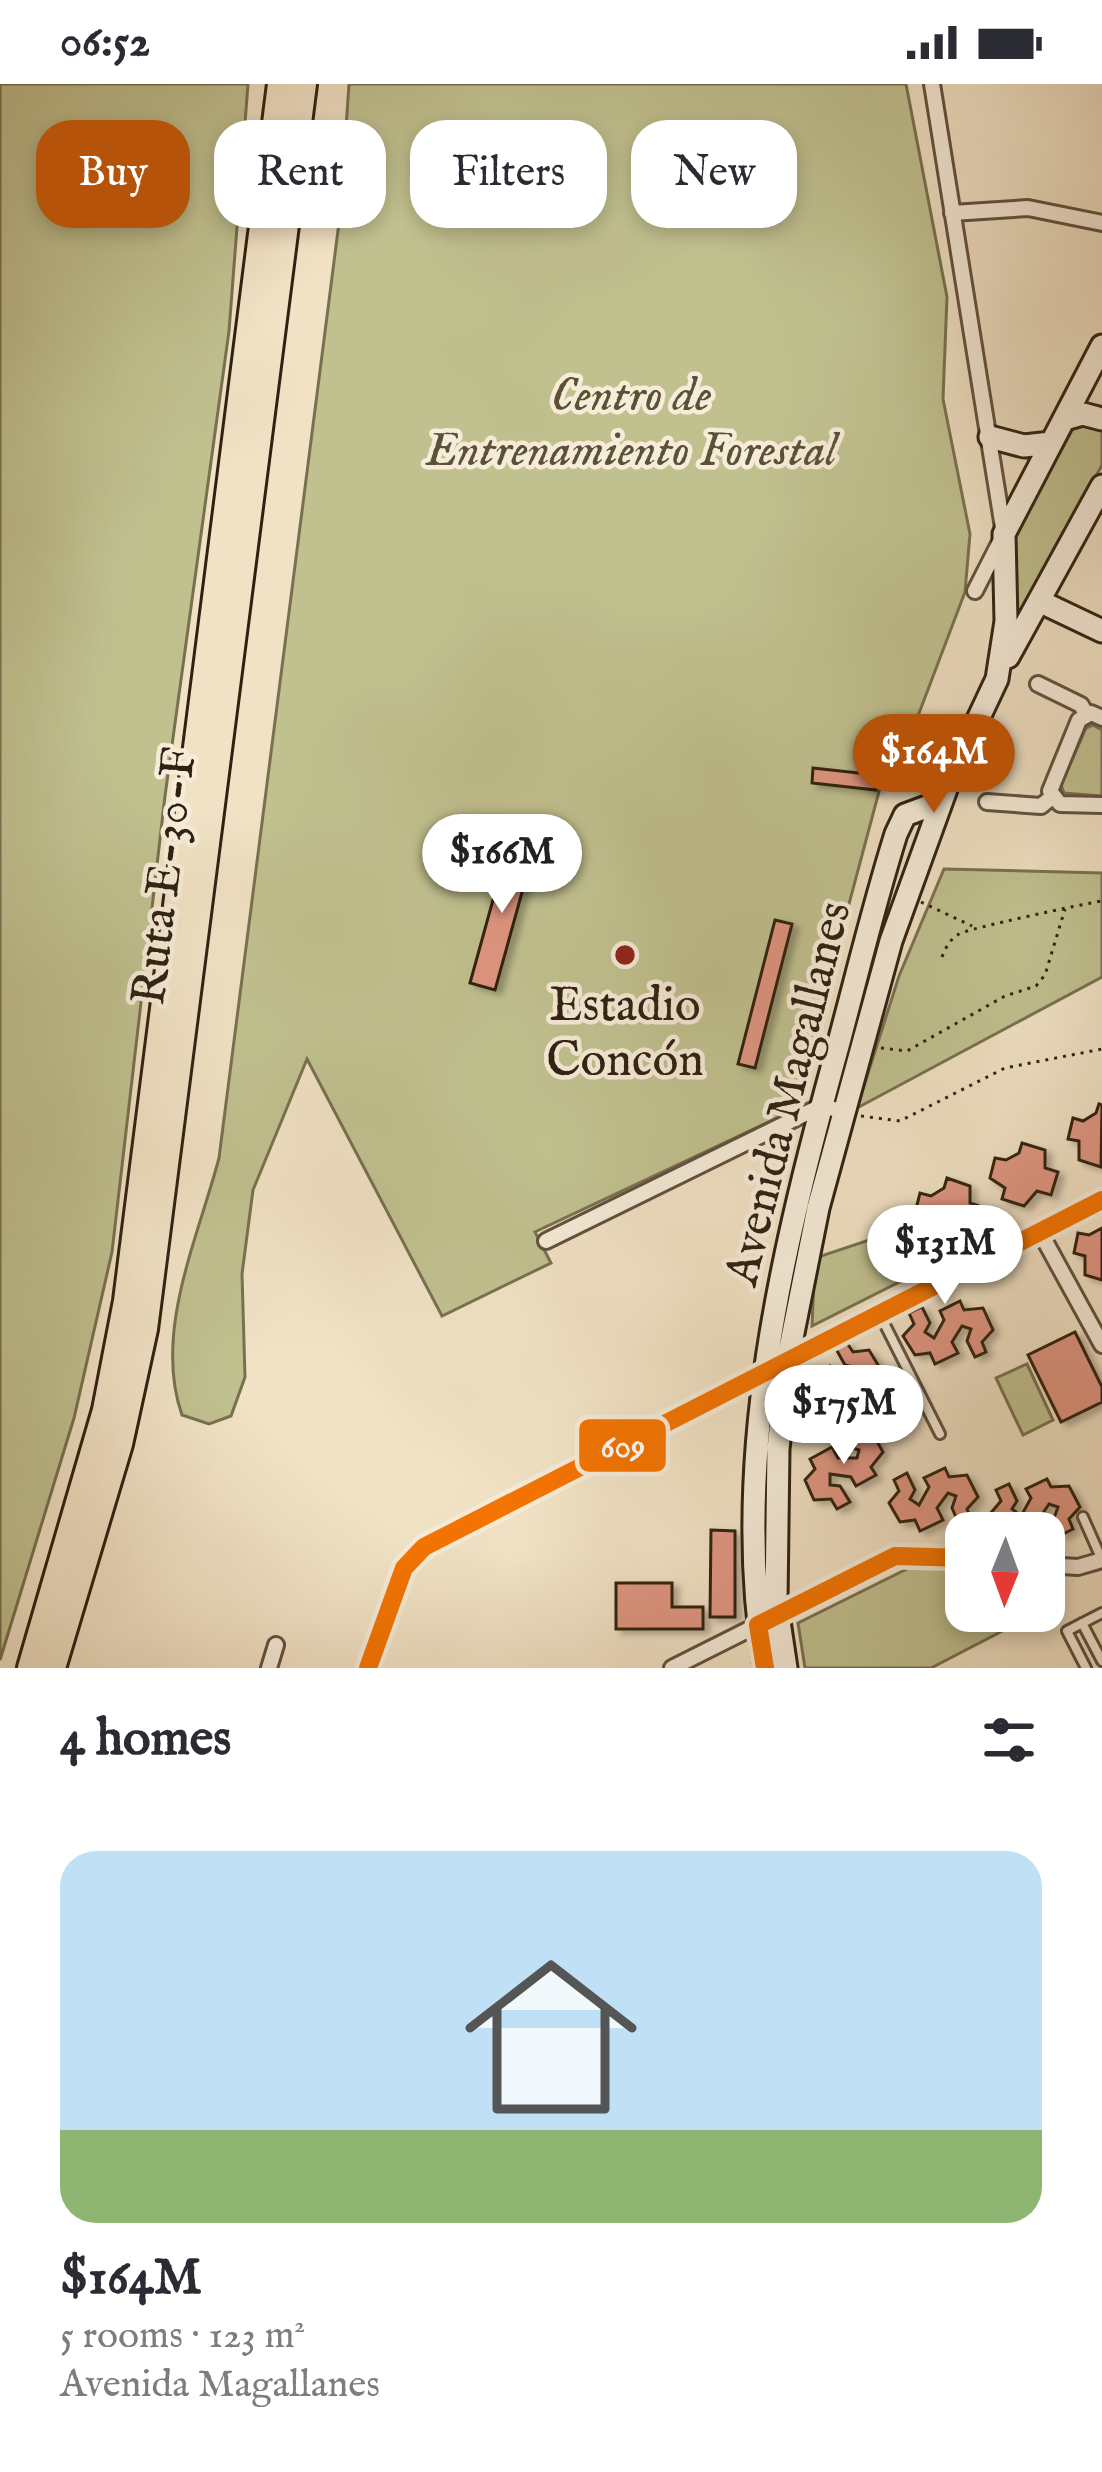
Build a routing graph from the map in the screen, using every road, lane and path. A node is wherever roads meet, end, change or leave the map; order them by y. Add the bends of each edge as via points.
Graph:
1 (280, 84) edge
2 (304, 84) edge
3 (932, 84) edge
4 (952, 213) junction
5 (1102, 223) edge
6 (1102, 346) edge
7 (1065, 419) junction
8 (1102, 419) edge
9 (990, 436) junction
10 (1051, 443) junction
11 (1102, 486) edge
12 (1004, 534) junction
13 (975, 591) dead end
14 (1039, 601) junction
15 (1102, 631) edge
16 (997, 679) junction
17 (1038, 684) dead end
18 (1094, 716) edge
19 (949, 781) junction
20 (1052, 797) junction
21 (988, 802) dead end
22 (1102, 806) edge
23 (896, 834) junction
24 (921, 859) junction
25 (907, 894) junction
26 (1102, 901) edge
27 (1065, 909) junction
28 (992, 925) junction
29 (942, 957) dead end
30 (861, 1040) junction
31 (1102, 1049) edge
32 (832, 1109) junction
33 (1102, 1201) edge
34 (1040, 1232) junction
35 (546, 1241) dead end
36 (879, 1313) junction
37 (1102, 1345) edge
38 (788, 1358) junction
39 (766, 1370) junction
40 (940, 1434) dead end
41 (1083, 1517) dead end
42 (945, 1557) edge
43 (1102, 1560) edge
44 (1065, 1566) edge
45 (1102, 1612) edge
46 (768, 1620) junction
47 (1082, 1623) junction
48 (276, 1645) dead end
49 (1102, 1661) edge
50 (30, 1668) edge
51 (53, 1668) edge
52 (269, 1668) edge
53 (368, 1668) edge
54 (673, 1668) edge
55 (765, 1668) edge
56 (786, 1668) edge
57 (1086, 1668) edge

1 - 50 highway, Ruta E-30-F via 126,1301 105,1410
2 - 51 highway, Ruta E-30-F via 151,1292 120,1444
3 - 4 street, Avenida Magallanes
4 - 5 street via 1028,208
4 - 9 street, Avenida Magallanes
6 - 7 main road
7 - 8 main road
7 - 10 main road
9 - 10 main road
9 - 12 street, Avenida Magallanes
10 - 12 main road
11 - 14 main road
12 - 13 street
12 - 16 main road, Avenida Magallanes via 1006,621
14 - 15 main road
14 - 16 main road
16 - 19 main road, Avenida Magallanes
17 - 18 street
18 - 20 street
19 - 23 main road, Avenida Magallanes via 932,805 905,815
19 - 24 main road, Avenida Magallanes
20 - 21 street via 1041,806
20 - 22 street
23 - 24 main road via 914,836
23 - 32 main road, Avenida Magallanes
24 - 25 main road, Avenida Magallanes
25 - 28 path via 962,922
25 - 30 main road, Avenida Magallanes
26 - 27 path
27 - 28 path
27 - 30 path via 1036,986 908,1051
28 - 29 path via 956,935
30 - 32 main road, Avenida Magallanes
31 - 32 path via 1005,1068 900,1121
32 - 35 street
32 - 38 main road, Avenida Magallanes
32 - 39 main road, Avenida Magallanes
33 - 34 street
34 - 36 street
34 - 37 street
36 - 38 street
36 - 40 lane
38 - 39 street
38 - 46 main road, Avenida Magallanes
39 - 46 main road, Avenida Magallanes via 755,1499
39 - 53 street via 413,1556
41 - 43 lane
42 - 46 street via 895,1556
43 - 44 street
45 - 47 lane
46 - 54 street
46 - 55 main road, Avenida Magallanes
46 - 56 main road, Avenida Magallanes
47 - 49 lane
47 - 57 lane via 1067,1631
48 - 52 street

